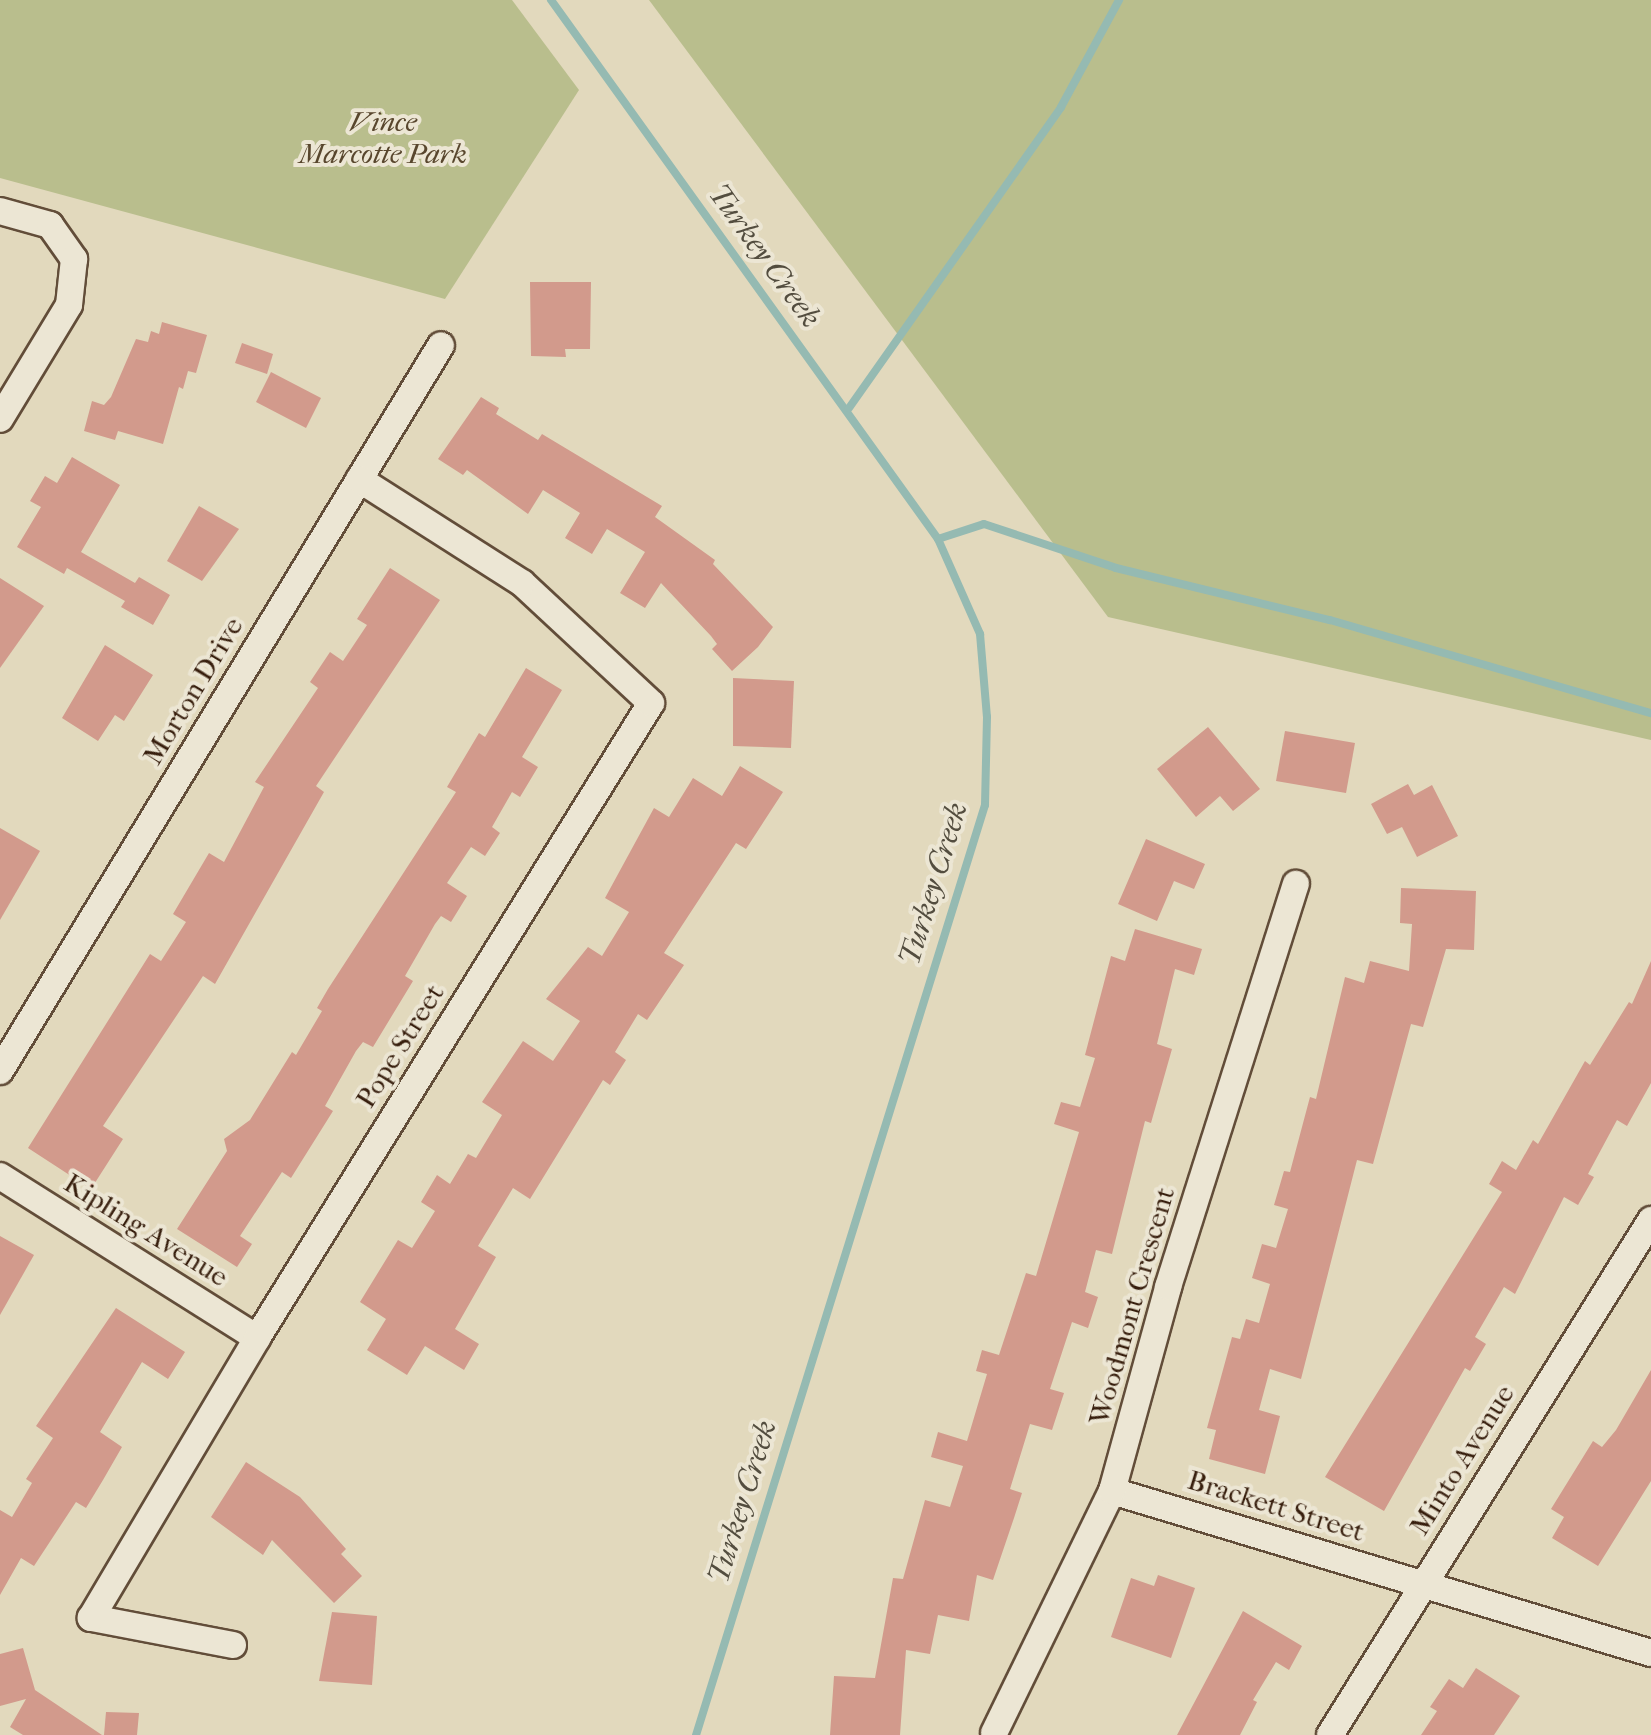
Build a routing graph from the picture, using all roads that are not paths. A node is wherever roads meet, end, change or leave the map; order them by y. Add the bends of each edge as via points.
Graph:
1 (0, 211) edge
2 (441, 345) dead end
3 (0, 419) edge
4 (359, 479) junction
5 (1296, 884) dead end
6 (0, 1071) edge
7 (0, 1176) edge
8 (1651, 1220) edge
9 (257, 1338) junction
10 (1112, 1491) junction
11 (1423, 1583) junction
12 (233, 1645) dead end
13 (1651, 1653) edge
14 (994, 1733) dead end
15 (1330, 1735) edge

1 - 3 street via 50,225 74,259 69,305
2 - 4 street, Morton Drive
4 - 6 street, Morton Drive
4 - 9 street, Pope Street via 522,583 651,703
5 - 10 street, Woodmont Crescent via 1168,1287
7 - 9 street, Kipling Avenue
8 - 11 street, Minto Avenue
9 - 12 street, Pope Street via 91,1618
10 - 11 street, Brackett Street
10 - 14 street, Woodmont Crescent
11 - 13 street, Brackett Street
11 - 15 street, Minto Avenue

